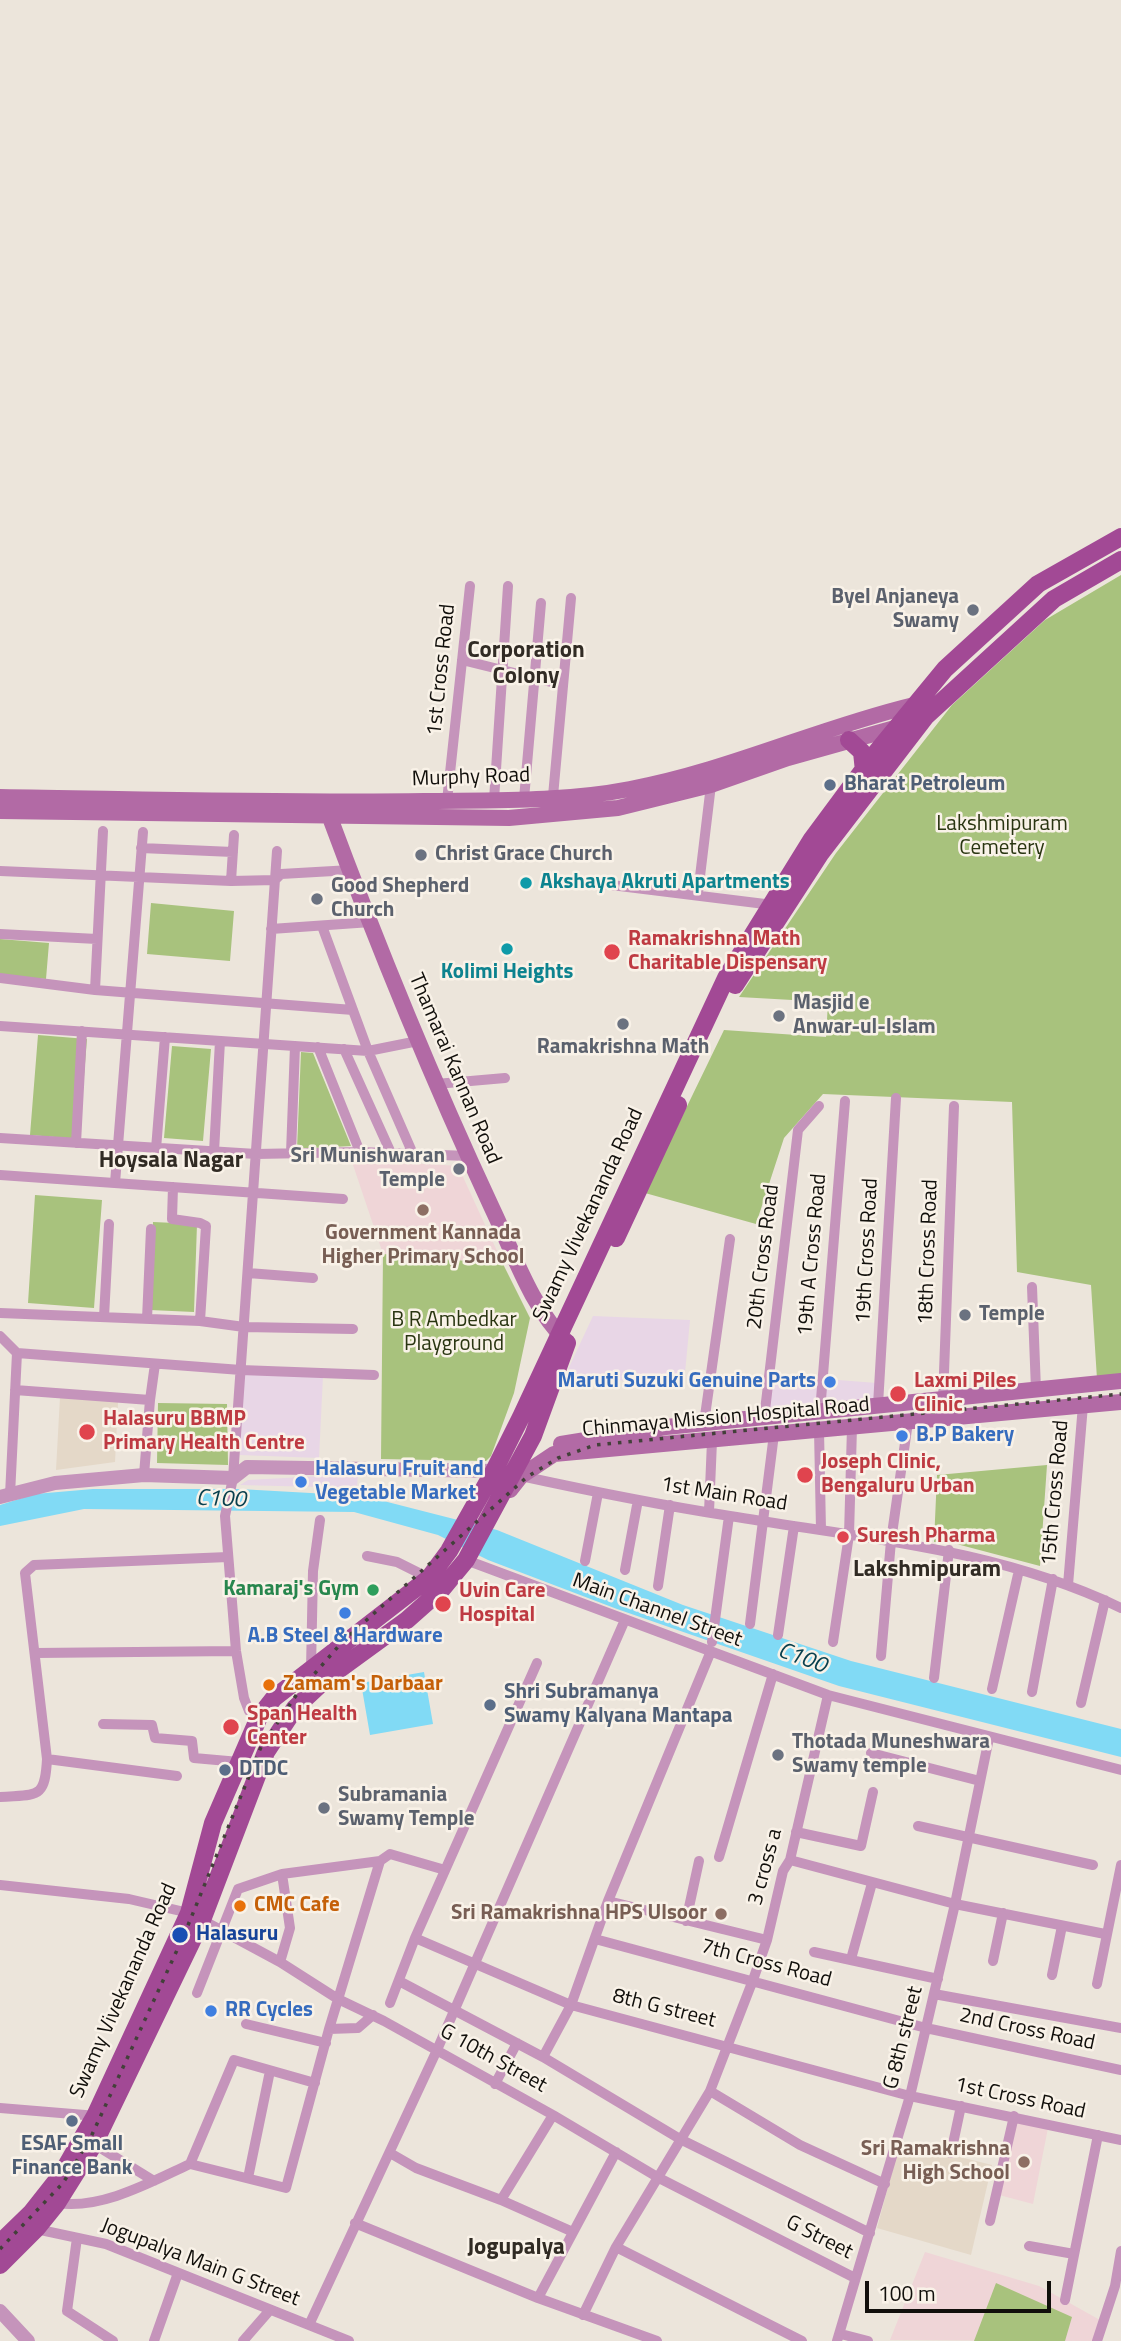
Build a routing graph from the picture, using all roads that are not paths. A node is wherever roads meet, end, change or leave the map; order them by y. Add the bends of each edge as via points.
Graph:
1 (1121, 537) edge
2 (1121, 560) edge
3 (470, 586) dead end
4 (508, 586) dead end
5 (571, 598) dead end
6 (541, 603) dead end
7 (462, 660) junction
8 (502, 670) junction
9 (536, 678) junction
10 (563, 685) junction
11 (920, 710) junction
12 (906, 729) junction
13 (849, 740) junction
14 (864, 771) junction
15 (711, 785) junction
16 (553, 796) junction
17 (0, 797) edge
18 (524, 799) junction
19 (494, 800) junction
20 (447, 801) junction
21 (326, 808) junction
22 (0, 811) edge
23 (103, 831) dead end
24 (143, 832) dead end
25 (234, 835) dead end
26 (141, 848) junction
27 (277, 850) dead end
28 (233, 852) junction
29 (351, 870) junction
30 (0, 871) edge
31 (101, 874) junction
32 (138, 876) junction
33 (275, 880) junction
34 (571, 880) dead end
35 (231, 881) junction
36 (698, 893) junction
37 (778, 906) junction
38 (371, 922) junction
39 (322, 926) junction
40 (271, 929) junction
41 (0, 934) edge
42 (97, 939) junction
43 (0, 978) edge
44 (95, 990) junction
45 (129, 993) junction
46 (266, 1003) junction
47 (354, 1010) junction
48 (0, 1026) edge
49 (82, 1031) junction
50 (126, 1034) junction
51 (165, 1037) junction
52 (220, 1041) junction
53 (418, 1041) junction
54 (264, 1044) junction
55 (295, 1046) junction
56 (318, 1047) junction
57 (344, 1049) junction
58 (368, 1051) junction
59 (505, 1078) dead end
60 (436, 1084) junction
61 (896, 1098) dead end
62 (845, 1101) dead end
63 (819, 1106) dead end
64 (954, 1106) dead end
65 (0, 1138) edge
66 (76, 1143) junction
67 (118, 1146) junction
68 (156, 1149) junction
69 (214, 1152) junction
70 (360, 1152) junction
71 (291, 1153) junction
72 (391, 1153) junction
73 (256, 1154) junction
74 (413, 1154) junction
75 (468, 1156) junction
76 (0, 1175) edge
77 (115, 1183) junction
78 (173, 1187) junction
79 (253, 1193) junction
80 (343, 1199) dead end
81 (109, 1224) dead end
82 (151, 1230) dead end
83 (730, 1238) dead end
84 (248, 1273) junction
85 (313, 1278) dead end
86 (1032, 1287) dead end
87 (0, 1313) edge
88 (104, 1317) junction
89 (147, 1319) junction
90 (200, 1321) junction
91 (244, 1327) junction
92 (353, 1329) dead end
93 (0, 1336) edge
94 (564, 1338) junction
95 (17, 1353) junction
96 (155, 1364) junction
97 (241, 1370) junction
98 (374, 1375) dead end
99 (1121, 1381) edge
100 (15, 1390) junction
101 (1036, 1390) junction
102 (150, 1399) junction
103 (943, 1399) junction
104 (1121, 1402) edge
105 (878, 1405) junction
106 (1083, 1405) junction
107 (820, 1412) junction
108 (764, 1419) junction
109 (908, 1422) junction
110 (704, 1423) junction
111 (852, 1427) junction
112 (819, 1430) junction
113 (774, 1434) junction
114 (712, 1441) junction
115 (523, 1457) junction
116 (494, 1471) junction
117 (144, 1475) junction
118 (521, 1476) junction
119 (233, 1482) junction
120 (598, 1493) junction
121 (504, 1494) junction
122 (5, 1496) edge
123 (638, 1500) junction
124 (670, 1505) junction
125 (709, 1512) junction
126 (729, 1516) junction
127 (320, 1520) dead end
128 (763, 1521) junction
129 (794, 1526) junction
130 (821, 1530) junction
131 (849, 1535) junction
132 (891, 1541) junction
133 (949, 1550) junction
134 (367, 1556) dead end
135 (228, 1557) junction
136 (467, 1558) junction
137 (585, 1561) dead end
138 (625, 1570) dead end
139 (1019, 1570) junction
140 (429, 1578) junction
141 (1053, 1579) junction
142 (1068, 1585) junction
143 (657, 1586) dead end
144 (1105, 1600) junction
145 (1121, 1608) edge
146 (624, 1622) junction
147 (750, 1624) dead end
148 (778, 1634) dead end
149 (833, 1642) dead end
150 (711, 1647) junction
151 (236, 1651) junction
152 (36, 1653) junction
153 (881, 1656) dead end
154 (537, 1663) dead end
155 (311, 1669) junction
156 (773, 1674) junction
157 (934, 1678) dead end
158 (992, 1689) dead end
159 (1032, 1692) dead end
160 (828, 1695) junction
161 (274, 1698) junction
162 (1082, 1703) dead end
163 (293, 1711) junction
164 (259, 1717) junction
165 (103, 1724) dead end
166 (989, 1738) junction
167 (871, 1753) dead end
168 (47, 1759) junction
169 (239, 1762) junction
170 (1121, 1770) edge
171 (177, 1776) dead end
172 (980, 1781) junction
173 (873, 1792) dead end
174 (0, 1797) edge
175 (918, 1826) dead end
176 (796, 1832) junction
177 (967, 1837) junction
178 (719, 1857) dead end
179 (699, 1860) dead end
180 (790, 1860) junction
181 (380, 1861) junction
182 (1121, 1864) edge
183 (1093, 1865) dead end
184 (445, 1870) junction
185 (282, 1874) junction
186 (872, 1883) junction
187 (0, 1885) edge
188 (608, 1901) junction
189 (955, 1904) junction
190 (1003, 1913) junction
191 (195, 1916) junction
192 (686, 1921) junction
193 (1062, 1926) junction
194 (221, 1930) junction
195 (1105, 1934) junction
196 (415, 1938) junction
197 (595, 1939) junction
198 (767, 1940) junction
199 (814, 1952) dead end
200 (851, 1959) junction
201 (993, 1961) dead end
202 (280, 1962) junction
203 (475, 1962) junction
204 (1052, 1975) dead end
205 (938, 1979) junction
206 (753, 1980) junction
207 (399, 1981) junction
208 (1097, 1984) dead end
209 (197, 1993) dead end
210 (934, 1994) junction
211 (338, 1999) junction
212 (390, 2003) dead end
213 (571, 2005) junction
214 (454, 2008) junction
215 (373, 2015) junction
216 (246, 2024) dead end
217 (926, 2028) junction
218 (1121, 2028) edge
219 (329, 2029) junction
220 (326, 2043) junction
221 (517, 2043) junction
222 (729, 2045) junction
223 (437, 2050) junction
224 (542, 2057) junction
225 (1121, 2070) edge
226 (270, 2071) junction
227 (315, 2083) junction
228 (495, 2084) junction
229 (709, 2091) junction
230 (910, 2096) junction
231 (961, 2106) junction
232 (0, 2108) edge
233 (553, 2115) junction
234 (1014, 2116) junction
235 (101, 2118) junction
236 (1098, 2135) junction
237 (680, 2139) junction
238 (1121, 2140) edge
239 (94, 2144) junction
240 (616, 2152) junction
241 (390, 2153) junction
242 (951, 2153) dead end
243 (190, 2164) junction
244 (248, 2178) junction
245 (659, 2178) junction
246 (154, 2180) junction
247 (885, 2183) junction
248 (501, 2200) junction
249 (57, 2203) junction
250 (990, 2221) dead end
251 (355, 2223) junction
252 (36, 2229) junction
253 (573, 2232) junction
254 (765, 2232) joint
255 (870, 2233) junction
256 (77, 2238) junction
257 (0, 2243) edge
258 (1028, 2246) dead end
259 (616, 2247) junction
260 (1121, 2251) edge
261 (1074, 2254) junction
262 (0, 2265) edge
263 (178, 2273) junction
264 (855, 2278) junction
265 (537, 2298) junction
266 (1065, 2300) dead end
267 (270, 2310) junction
268 (0, 2311) edge
269 (583, 2315) junction
270 (309, 2325) junction
271 (623, 2329) junction
272 (839, 2338) edge
273 (28, 2341) edge
274 (113, 2341) edge
275 (154, 2341) edge
276 (243, 2341) edge
277 (349, 2341) edge
278 (619, 2341) edge
279 (657, 2341) edge
280 (802, 2341) edge
281 (868, 2341) edge
282 (1097, 2341) edge

1 - 11 main road, Swamy Vivekananda Road via 1038,584 945,669
2 - 11 main road, Swamy Vivekananda Road via 1055,599
3 - 7 street, 1st Cross Road
4 - 8 street
5 - 10 street
6 - 9 street
7 - 8 street
7 - 20 street, 1st Cross Road
8 - 9 street
8 - 19 street
9 - 10 street
9 - 18 street
10 - 16 street
11 - 12 main road, Swamy Vivekananda Road
11 - 16 main road, Murphy Road via 784,742 707,771 628,790
12 - 13 main road, Murphy Road
12 - 14 main road, Swamy Vivekananda Road
12 - 37 main road, Swamy Vivekananda Road via 820,854
13 - 14 main road via 862,752
13 - 15 main road, Murphy Road
14 - 37 main road, Swamy Vivekananda Road via 812,839
15 - 21 main road, Murphy Road via 618,808 553,816
15 - 36 street
16 - 18 main road, Murphy Road
17 - 21 main road, Murphy Road
18 - 19 main road, Murphy Road
19 - 20 main road, Murphy Road
20 - 21 main road, Murphy Road
21 - 22 main road, Murphy Road
21 - 29 main road, Thamarai Kannan Road
23 - 31 street
24 - 26 street
25 - 28 street
26 - 28 street
26 - 32 street
27 - 33 street
28 - 35 street
29 - 33 street via 281,874
29 - 38 main road, Thamarai Kannan Road
30 - 31 street
31 - 32 street
31 - 42 street
32 - 35 street
32 - 45 street
33 - 35 street
33 - 40 street
34 - 36 street
36 - 37 street
37 - 94 main road, Swamy Vivekananda Road via 722,998
38 - 39 street
38 - 53 main road, Thamarai Kannan Road
39 - 40 street
39 - 47 street
40 - 46 street
41 - 42 street
42 - 44 street
43 - 44 street
44 - 45 street
45 - 46 street
45 - 50 street
46 - 47 street
46 - 54 street
47 - 58 street
48 - 49 street
49 - 50 street
49 - 66 street
50 - 51 street
50 - 67 street
51 - 52 street
51 - 68 street
52 - 54 street
52 - 69 street
53 - 58 street
53 - 60 main road, Thamarai Kannan Road
54 - 55 street
54 - 73 street
55 - 56 street
55 - 71 street
56 - 57 street
56 - 70 street
57 - 58 street
57 - 72 street
58 - 74 street
59 - 60 street
60 - 75 main road, Thamarai Kannan Road
61 - 105 street, 19th Cross Road
62 - 107 street, 19th A Cross Road
63 - 108 street, 20th Cross Road via 798,1130
64 - 103 street, 18th Cross Road
65 - 66 street
66 - 67 street
67 - 68 street
67 - 77 street
68 - 69 street
69 - 73 street
70 - 71 street
70 - 72 street
71 - 73 street
72 - 74 street
73 - 79 street
74 - 75 street
75 - 94 main road, Thamarai Kannan Road via 539,1307
76 - 77 street
77 - 78 street
78 - 79 street
78 - 90 street via 172,1219 206,1226
79 - 80 street
79 - 84 street
81 - 88 street
82 - 89 street
83 - 110 street
84 - 85 street
84 - 91 street
86 - 101 street
87 - 88 street
88 - 89 street
89 - 90 street
90 - 91 street
91 - 92 street
91 - 97 street
93 - 95 street
94 - 115 main road, Swamy Vivekananda Road
94 - 116 main road, Swamy Vivekananda Road
95 - 96 street
95 - 100 street
96 - 97 street
96 - 102 street
97 - 98 street
97 - 119 street
99 - 101 main road, Chinmaya Mission Hospital Road
100 - 102 street
100 - 122 street
101 - 103 main road, Chinmaya Mission Hospital Road
102 - 117 street
103 - 105 main road, Chinmaya Mission Hospital Road
104 - 106 main road, Chinmaya Mission Hospital Road
105 - 107 main road, Chinmaya Mission Hospital Road
106 - 109 main road, Chinmaya Mission Hospital Road
106 - 142 street, 15th Cross Road
107 - 108 main road, Chinmaya Mission Hospital Road
108 - 110 main road, Chinmaya Mission Hospital Road
109 - 111 main road, Chinmaya Mission Hospital Road
109 - 132 street
110 - 115 main road, Chinmaya Mission Hospital Road via 549,1446
111 - 112 main road, Chinmaya Mission Hospital Road
111 - 131 street
112 - 113 main road, Chinmaya Mission Hospital Road
112 - 130 street
113 - 114 main road, Chinmaya Mission Hospital Road
113 - 128 street
114 - 118 main road, Chinmaya Mission Hospital Road via 554,1454
114 - 125 street
115 - 116 main road, Chinmaya Mission Hospital Road
115 - 121 main road, Swamy Vivekananda Road
116 - 119 street via 247,1468
116 - 140 main road, Swamy Vivekananda Road
117 - 119 street
117 - 122 street via 55,1483
118 - 120 street, 1st Main Road
118 - 121 main road, Chinmaya Mission Hospital Road
119 - 135 street via 225,1516
120 - 123 street, 1st Main Road
120 - 137 street
121 - 136 main road, Swamy Vivekananda Road
123 - 124 street, 1st Main Road
123 - 138 street
124 - 125 street, 1st Main Road
124 - 143 street
125 - 126 street, 1st Main Road
126 - 128 street, 1st Main Road
126 - 150 street
127 - 155 street via 313,1572
128 - 129 street, 1st Main Road
128 - 147 street
129 - 130 street, 1st Main Road
129 - 148 street
130 - 131 street, 1st Main Road
131 - 132 street, 1st Main Road
131 - 149 street
132 - 133 street, 1st Main Road
132 - 153 street
133 - 139 street, 1st Main Road
133 - 157 street
134 - 140 street via 397,1562
135 - 151 street
135 - 152 street via 34,1565 25,1573
136 - 146 street, Main Channel Street
136 - 163 main road, Swamy Vivekananda Road via 427,1603 326,1679
139 - 141 street, 1st Main Road
139 - 158 street
140 - 155 main road, Swamy Vivekananda Road
141 - 142 street, 1st Main Road
141 - 159 street
142 - 144 street, 1st Main Road
144 - 145 street, 1st Main Road
144 - 162 street
146 - 150 street, Main Channel Street
146 - 203 street
150 - 156 street, Main Channel Street
150 - 188 street
151 - 152 street
151 - 164 street via 244,1698 249,1711
152 - 168 street
154 - 184 street
155 - 161 main road, Swamy Vivekananda Road
156 - 160 street, Main Channel Street
156 - 178 street
160 - 166 street, Main Channel Street
160 - 176 street, 3 cross a
161 - 163 main road
161 - 164 main road, Swamy Vivekananda Road
163 - 191 main road, Swamy Vivekananda Road via 266,1752
164 - 169 main road, Swamy Vivekananda Road
165 - 169 street via 152,1725 155,1738 191,1741 194,1758
166 - 170 street, Main Channel Street
166 - 172 street, G 8th street
167 - 172 street
168 - 171 street
168 - 174 street via 42,1789
169 - 191 main road, Swamy Vivekananda Road via 213,1823
172 - 177 street, G 8th street
173 - 176 street via 862,1846
175 - 177 street
176 - 180 street, 3 cross a
177 - 183 street
177 - 189 street, G 8th street
179 - 192 street
180 - 186 street
180 - 198 street, 3 cross a via 783,1871
181 - 184 street via 390,1854
181 - 185 street
181 - 211 street
182 - 195 street
184 - 196 street
185 - 194 street via 238,1889
185 - 202 street via 290,1928
186 - 189 street
186 - 200 street
187 - 191 street, G 10th Street via 129,1899
188 - 192 street
188 - 197 street
189 - 190 street
189 - 205 street, G 8th street
190 - 193 street
190 - 201 street
191 - 194 street, G 10th Street
191 - 235 main road, Swamy Vivekananda Road
192 - 198 street
193 - 195 street
193 - 204 street
194 - 202 street, G 10th Street
194 - 209 street
195 - 208 street
196 - 203 street, 8th G street
196 - 207 street
197 - 206 street, 7th Cross Road
197 - 213 street
198 - 206 street, 3 cross a
199 - 200 street
200 - 205 street
202 - 211 street, G 10th Street
203 - 213 street, 8th G street
203 - 214 street
205 - 210 street, G 8th street
206 - 217 street, 7th Cross Road
206 - 222 street, 3 cross a
207 - 212 street
207 - 214 street
210 - 217 street, G 8th street
210 - 218 street
211 - 215 street, G 10th Street
211 - 219 street
213 - 222 street, 8th G street
213 - 224 street
214 - 221 street
214 - 223 street
215 - 219 street via 358,2028
215 - 223 street, G 10th Street
216 - 220 street
217 - 225 street, 2nd Cross Road
217 - 230 street, G 8th street
219 - 220 street
220 - 227 street
221 - 224 street
221 - 228 street
222 - 229 street, 3 cross a
222 - 230 street, 8th G street
223 - 228 street, G 10th Street
223 - 241 street
224 - 237 street
226 - 227 street
226 - 243 street via 234,2060
226 - 244 street
227 - 244 street via 286,2188
228 - 233 street, G 10th Street
229 - 237 street, 3 cross a
229 - 247 street via 800,2145
230 - 231 street, 1st Cross Road
230 - 247 street, G 8th street
231 - 234 street, 1st Cross Road
231 - 242 street
232 - 235 street
233 - 240 street, G 10th Street
233 - 248 street
234 - 236 street, 1st Cross Road
234 - 250 street
235 - 239 main road, Swamy Vivekananda Road
235 - 257 main road, Swamy Vivekananda Road via 31,2213
236 - 238 street, 1st Cross Road
236 - 261 street
237 - 245 street, 3 cross a
237 - 255 street
239 - 246 street
239 - 249 main road, Swamy Vivekananda Road
240 - 245 street, G 10th Street
240 - 253 street
241 - 248 street via 416,2168
241 - 251 street
243 - 244 street
243 - 246 street
245 - 254 street, G 10th Street
245 - 259 street, 3 cross a
246 - 249 street via 94,2201
247 - 255 street, G 8th street
248 - 253 street
249 - 252 main road, Swamy Vivekananda Road
251 - 265 street
251 - 270 street
252 - 256 street, Jogupalya Main G Street
252 - 262 main road, Swamy Vivekananda Road
253 - 265 street
254 - 264 street, G Street
255 - 264 street, G 8th street
256 - 263 street, Jogupalya Main G Street via 106,2244
256 - 274 street via 67,2311
258 - 261 street
259 - 269 street, 3 cross a
259 - 280 street
260 - 282 street
261 - 266 street
263 - 267 street, Jogupalya Main G Street
263 - 275 street
264 - 272 street, G 8th street
265 - 269 street
267 - 270 street, Jogupalya Main G Street
267 - 276 street
268 - 273 street
269 - 271 street
270 - 277 street, Jogupalya Main G Street
271 - 278 street
271 - 279 street
272 - 281 street

